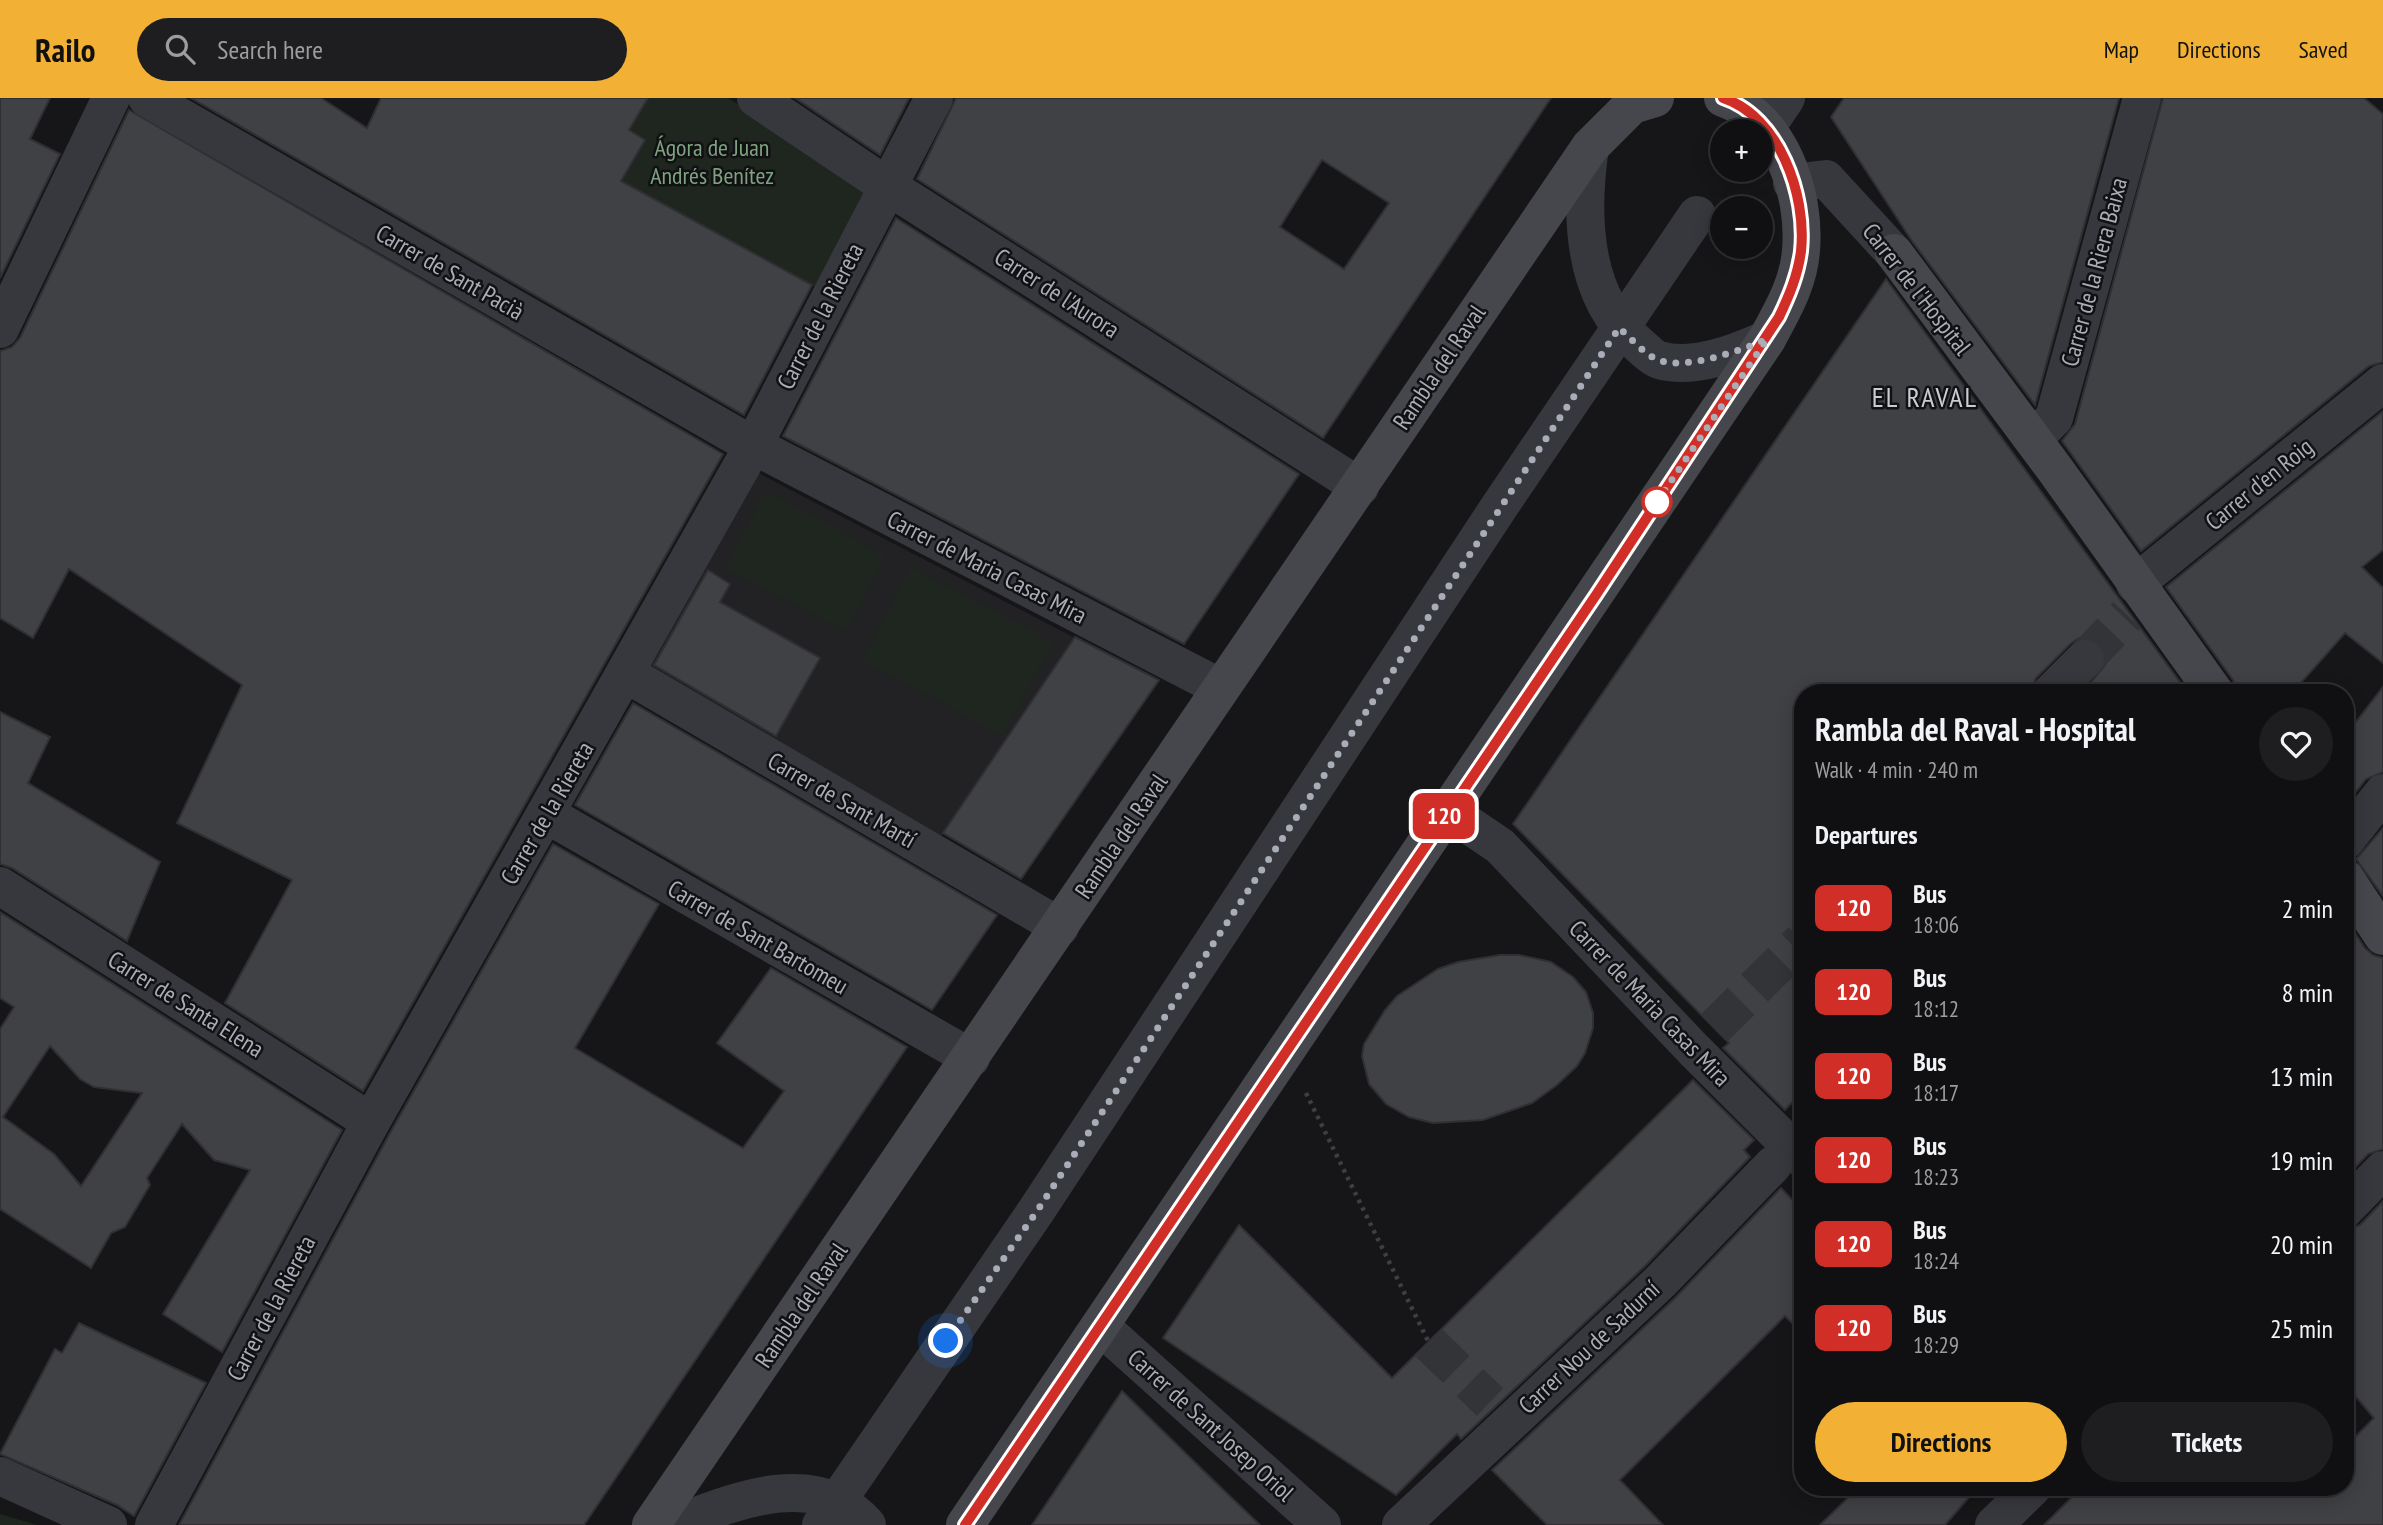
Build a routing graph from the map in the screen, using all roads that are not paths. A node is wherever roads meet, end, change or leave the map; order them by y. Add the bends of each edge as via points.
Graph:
1 (111, 98) edge
2 (147, 98) edge
3 (756, 98) edge
4 (934, 98) edge
5 (1655, 98) edge
6 (1723, 98) edge
7 (2142, 98) edge
8 (1776, 112) edge
9 (1590, 147) junction
10 (1792, 183) junction
11 (888, 186) junction
12 (1697, 215) dead end
13 (1619, 328) junction
14 (0, 330) edge
15 (1767, 339) junction
16 (2383, 383) edge
17 (2033, 439) junction
18 (753, 446) junction
19 (1360, 487) junction
20 (2136, 600) junction
21 (2085, 659) tunnel mouth
22 (625, 673) junction
23 (2060, 684) edge
24 (2207, 684) edge
25 (1221, 688) junction
26 (2383, 793) edge
27 (1448, 811) junction
28 (546, 814) junction
29 (2354, 830) edge
30 (0, 886) edge
31 (2354, 892) edge
32 (1059, 927) junction
33 (2383, 936) edge
34 (971, 1058) junction
35 (371, 1122) junction
36 (1788, 1161) edge
37 (2383, 1170) edge
38 (2354, 1200) edge
39 (1100, 1326) junction
40 (0, 1476) edge
41 (2024, 1496) edge
42 (827, 1514) edge
43 (108, 1525) edge
44 (154, 1525) edge
45 (651, 1525) edge
46 (673, 1525) edge
47 (867, 1525) edge
48 (965, 1525) edge
49 (1322, 1525) edge
50 (1401, 1525) edge
51 (1994, 1525) edge

1 - 14 street
2 - 18 street, Carrer de Sant Pacià
3 - 11 street, Carrer de l'Aurora
4 - 11 street, Carrer de la Riereta
5 - 9 street, Rambla del Raval via 1632,105
6 - 8 street
7 - 17 street, Carrer de la Riera Baixa via 2054,418
8 - 10 street
9 - 13 street via 1583,196 1591,273
9 - 19 street, Rambla del Raval
10 - 15 street via 1801,250 1790,295
10 - 17 street, Carrer de l'Hospital via 1826,179 1894,253
11 - 18 street, Carrer de la Riereta
11 - 19 street, Carrer de l'Aurora
12 - 13 street
13 - 15 street via 1657,360 1733,355
13 - 42 street via 1037,1211
15 - 27 street
16 - 20 street, Carrer d'en Roig
17 - 20 street, Carrer de l'Hospital
18 - 22 street, Carrer de la Riereta
18 - 25 street, Carrer de Maria Casas Mira
19 - 25 street, Rambla del Raval
20 - 24 street, Carrer de l'Hospital
21 - 23 street
22 - 28 street, Carrer de la Riereta
22 - 32 street, Carrer de Sant Martí
25 - 32 street, Rambla del Raval
26 - 29 street
27 - 36 street, Carrer de Maria Casas Mira via 1500,846 1703,1038
27 - 39 street
28 - 34 street, Carrer de Sant Bartomeu
28 - 35 street, Carrer de la Riereta
30 - 35 street, Carrer de Santa Elena
31 - 33 street
32 - 34 street, Rambla del Raval
34 - 45 street, Rambla del Raval
35 - 44 street, Carrer de la Riereta
36 - 50 street, Carrer Nou de Sadurní via 1660,1282 1499,1412
37 - 38 street
39 - 48 street
39 - 49 street, Carrer de Sant Josep Oriol
40 - 43 street
41 - 51 street
42 - 46 street via 783,1491 733,1501
42 - 47 street via 855,1511

